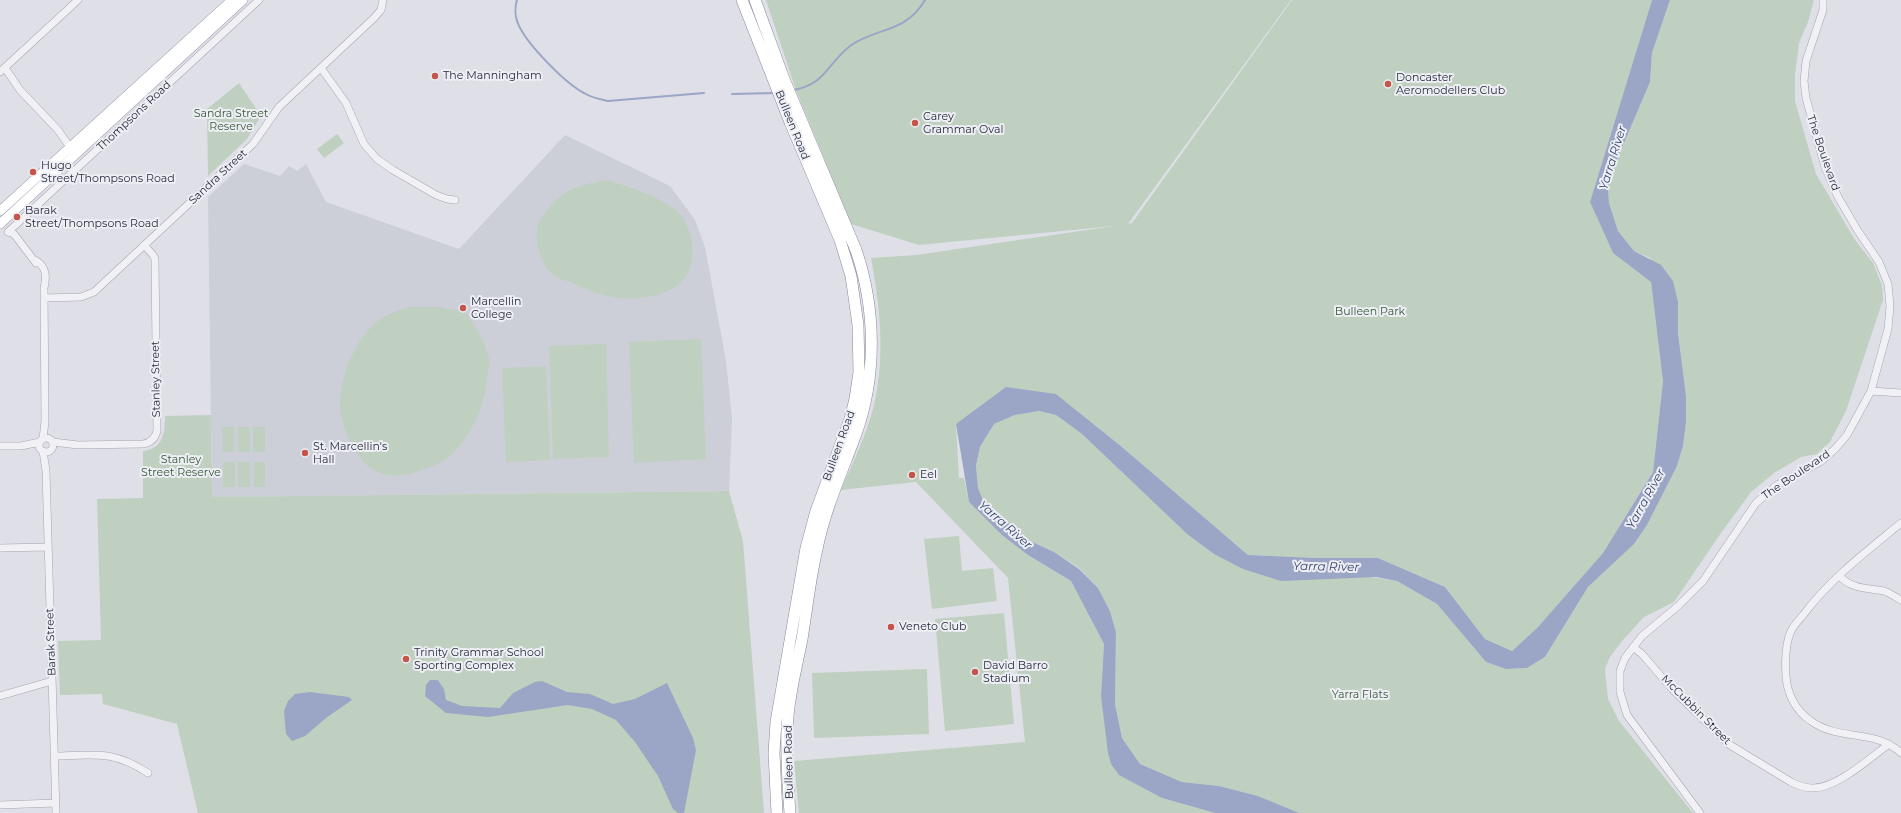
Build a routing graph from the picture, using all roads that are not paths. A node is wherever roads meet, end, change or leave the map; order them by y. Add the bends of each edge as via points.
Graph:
1 (78, 0) edge
2 (232, 0) edge
3 (243, 0) edge
4 (259, 0) edge
5 (383, 0) edge
6 (742, 0) edge
7 (755, 0) edge
8 (1823, 0) edge
9 (321, 68) junction
10 (2, 71) edge
11 (795, 120) junction
12 (72, 145) junction
13 (79, 153) junction
14 (455, 200) dead end
15 (0, 211) edge
16 (0, 223) edge
17 (8, 232) junction
18 (144, 245) junction
19 (44, 298) junction
20 (1871, 391) junction
21 (1901, 393) edge
22 (46, 445) junction
23 (0, 446) edge
24 (1901, 523) edge
25 (48, 547) junction
26 (0, 548) edge
27 (1839, 576) junction
28 (1901, 600) edge
29 (1633, 647) junction
30 (52, 681) junction
31 (0, 696) edge
32 (1889, 744) junction
33 (1901, 753) edge
34 (54, 756) junction
35 (148, 773) dead end
36 (55, 803) junction
37 (0, 805) edge
38 (56, 813) edge
39 (777, 813) edge
40 (790, 813) edge
41 (1700, 813) edge

1 - 10 street
2 - 12 main road, Thompsons Road
3 - 13 main road, Thompsons Road
4 - 17 street, Thompsons Road
5 - 9 street, Sandra Street via 374,18
6 - 11 highway, Bulleen Road
7 - 11 highway, Bulleen Road
8 - 20 street, The Boulevard via 1823,10 1806,61 1806,98 1825,167 1838,197 1879,262 1888,284 1888,329
9 - 14 street via 346,103 364,144 377,159 436,195 447,200
9 - 18 street, Sandra Street via 273,113 253,144
10 - 12 street
11 - 39 highway, Bulleen Road via 851,276 858,325 859,372 850,420 816,510 802,564 776,722 774,753
11 - 40 highway, Bulleen Road via 863,272 868,297 871,347 870,371 856,434 836,483 817,549 787,730
12 - 13 street
12 - 15 main road, Thompsons Road
13 - 16 main road, Thompsons Road
16 - 17 street, Barak Street
17 - 19 street, Barak Street via 35,260 40,270
18 - 19 street, Sandra Street via 91,294 81,297
18 - 22 street, Stanley Street via 154,259 156,434 149,443 143,444
19 - 22 street, Barak Street
20 - 21 street
20 - 29 street, The Boulevard via 1854,424 1836,448 1820,462 1777,485 1756,503 1703,581
22 - 23 street, Stanley Street
22 - 25 street, Barak Street
24 - 27 street
25 - 26 street
25 - 30 street, Barak Street
27 - 28 street via 1856,587 1886,592
27 - 32 street via 1791,630 1785,666 1788,691 1801,712 1824,729 1842,734 1869,736
29 - 32 street, McCubbin Street via 1730,745 1800,786 1812,788 1829,785
29 - 41 street, The Boulevard via 1620,671 1620,692 1627,715
30 - 31 street
30 - 34 street, Barak Street
32 - 33 street
34 - 35 street via 116,756
34 - 36 street, Barak Street
36 - 37 street
36 - 38 street, Barak Street

